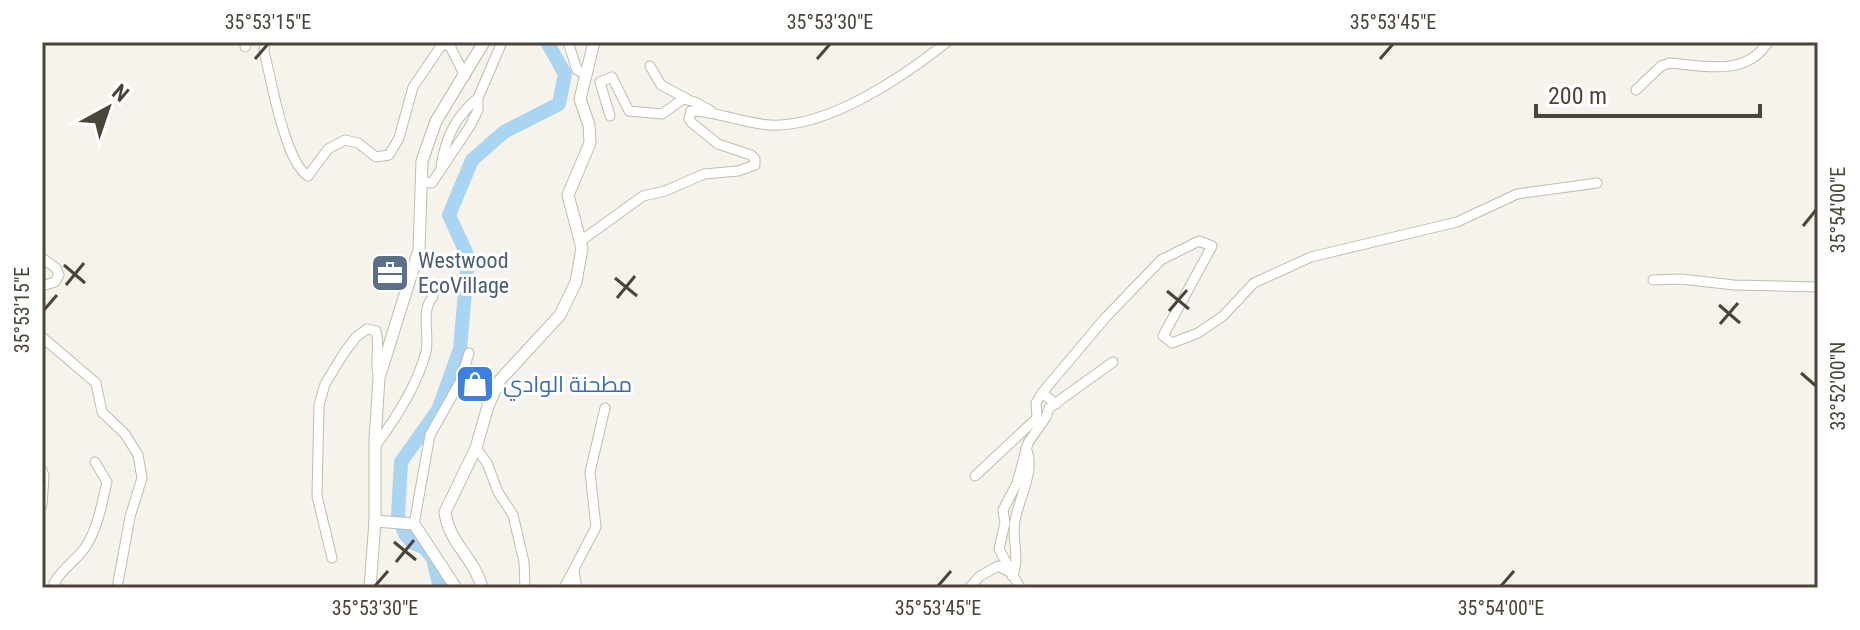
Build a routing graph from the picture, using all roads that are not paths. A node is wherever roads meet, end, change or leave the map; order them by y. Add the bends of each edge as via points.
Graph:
1 (265, 42) edge
2 (484, 42) edge
3 (502, 42) edge
4 (568, 42) edge
5 (594, 42) edge
6 (947, 42) edge
7 (1768, 42) edge
8 (650, 66) dead end
9 (587, 75) junction
10 (465, 76) junction
11 (1636, 90) dead end
12 (689, 100) junction
13 (610, 116) dead end
14 (719, 117) junction
15 (422, 182) junction
16 (1597, 183) dead end
17 (582, 240) junction
18 (42, 258) edge
19 (1653, 280) dead end
20 (42, 286) edge
21 (1818, 287) edge
22 (433, 297) dead end
23 (42, 337) edge
24 (469, 353) dead end
25 (1113, 362) dead end
26 (379, 378) junction
27 (1042, 393) junction
28 (1056, 404) junction
29 (605, 408) dead end
30 (376, 445) junction
31 (476, 448) junction
32 (1026, 448) junction
33 (95, 462) dead end
34 (42, 470) edge
35 (975, 476) dead end
36 (42, 505) edge
37 (375, 521) junction
38 (409, 523) junction
39 (332, 558) dead end
40 (574, 571) junction
41 (1011, 574) junction
42 (58, 588) edge
43 (117, 588) edge
44 (370, 588) edge
45 (456, 588) edge
46 (482, 588) edge
47 (525, 588) edge
48 (564, 588) edge
49 (577, 588) edge
50 (969, 588) edge
51 (1020, 588) edge

1 - 10 street via 282,128 301,172 308,176 328,149 345,140 376,157 389,155 413,87 441,46 451,48
2 - 10 street
3 - 15 street via 470,126 432,183
4 - 9 street via 577,70
5 - 9 street
6 - 14 street via 863,98 824,115 784,125
7 - 11 street via 1736,67 1661,66
8 - 12 street via 661,85
9 - 17 street via 580,99 590,143 568,195
10 - 15 street via 436,121 422,161
12 - 13 street via 662,114 629,111 612,77 600,82
12 - 14 street
14 - 17 street via 694,110 689,114 692,123 718,144 751,155 753,168 704,174 643,196
15 - 26 street via 419,250
16 - 27 street via 1517,194 1457,222 1311,257 1254,283 1223,316 1172,343 1163,336 1212,246 1199,241 1161,260
17 - 31 street via 570,298 554,323 500,380
18 - 20 street via 59,275
19 - 21 street
22 - 30 street via 426,315 426,350 415,381
23 - 43 street via 96,383 102,412 119,426 138,455 142,478
24 - 38 street via 460,382 430,435
25 - 28 street
26 - 30 street
26 - 39 street via 378,336 367,329 344,353 319,405 317,496
27 - 28 street
27 - 35 street via 1031,426
28 - 32 street
29 - 40 street via 590,472 596,527
30 - 37 street
31 - 46 street via 445,512
31 - 47 street via 513,515
32 - 41 street via 1031,459 1014,522 1017,556
32 - 41 street via 1003,510 999,549
33 - 42 street via 107,482 98,522 81,552 60,573 54,583
34 - 36 street
37 - 38 street
37 - 44 street
38 - 45 street
40 - 48 street
40 - 49 street
41 - 50 street via 998,566
41 - 51 street

